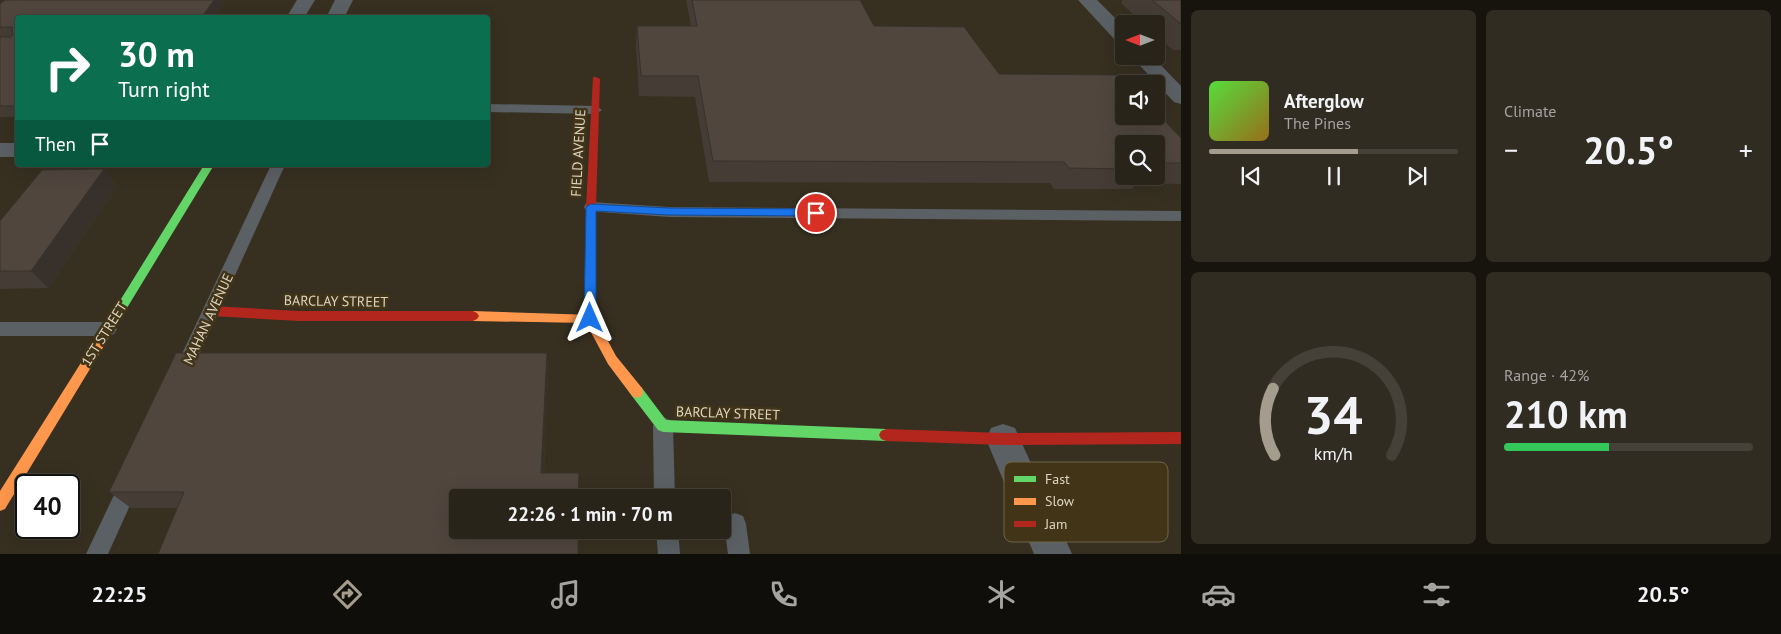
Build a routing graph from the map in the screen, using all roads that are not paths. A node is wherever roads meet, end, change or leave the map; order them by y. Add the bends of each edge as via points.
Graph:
1 (306, 0) edge
2 (344, 0) edge
3 (1087, 0) edge
4 (297, 15) edge
5 (336, 15) edge
6 (1115, 29) edge
7 (1150, 65) edge
8 (596, 79) dead end
9 (1181, 98) edge
10 (490, 108) edge
11 (596, 110) junction
12 (0, 150) edge
13 (15, 150) edge
14 (208, 167) edge
15 (277, 167) edge
16 (591, 207) junction
17 (1181, 216) edge
18 (212, 311) junction
19 (590, 318) junction
20 (0, 328) edge
21 (108, 328) junction
22 (174, 392) edge
23 (663, 426) junction
24 (1181, 438) edge
25 (1003, 439) junction
26 (1013, 462) edge
27 (139, 464) edge
28 (664, 489) edge
29 (0, 504) edge
30 (735, 524) dead end
31 (668, 539) edge
32 (1048, 542) edge
33 (97, 554) edge
34 (669, 554) edge
35 (739, 554) edge
36 (1053, 554) edge

1 - 4 street
2 - 5 street
3 - 6 street
7 - 9 street
8 - 11 street, FIELD AVENUE
10 - 11 lane
11 - 16 street, FIELD AVENUE
12 - 13 street
14 - 21 street, 1ST STREET
15 - 18 lane, MAHAN AVENUE
16 - 17 lane via 669,212
16 - 19 street, FIELD AVENUE
18 - 19 street, BARCLAY STREET via 298,316
18 - 22 lane, MAHAN AVENUE
19 - 23 street, BARCLAY STREET via 612,360
20 - 21 lane
21 - 29 street, 1ST STREET
23 - 25 street, BARCLAY STREET
23 - 28 lane
24 - 25 street, BARCLAY STREET
25 - 26 street
27 - 33 lane
30 - 35 lane
31 - 34 lane
32 - 36 street

